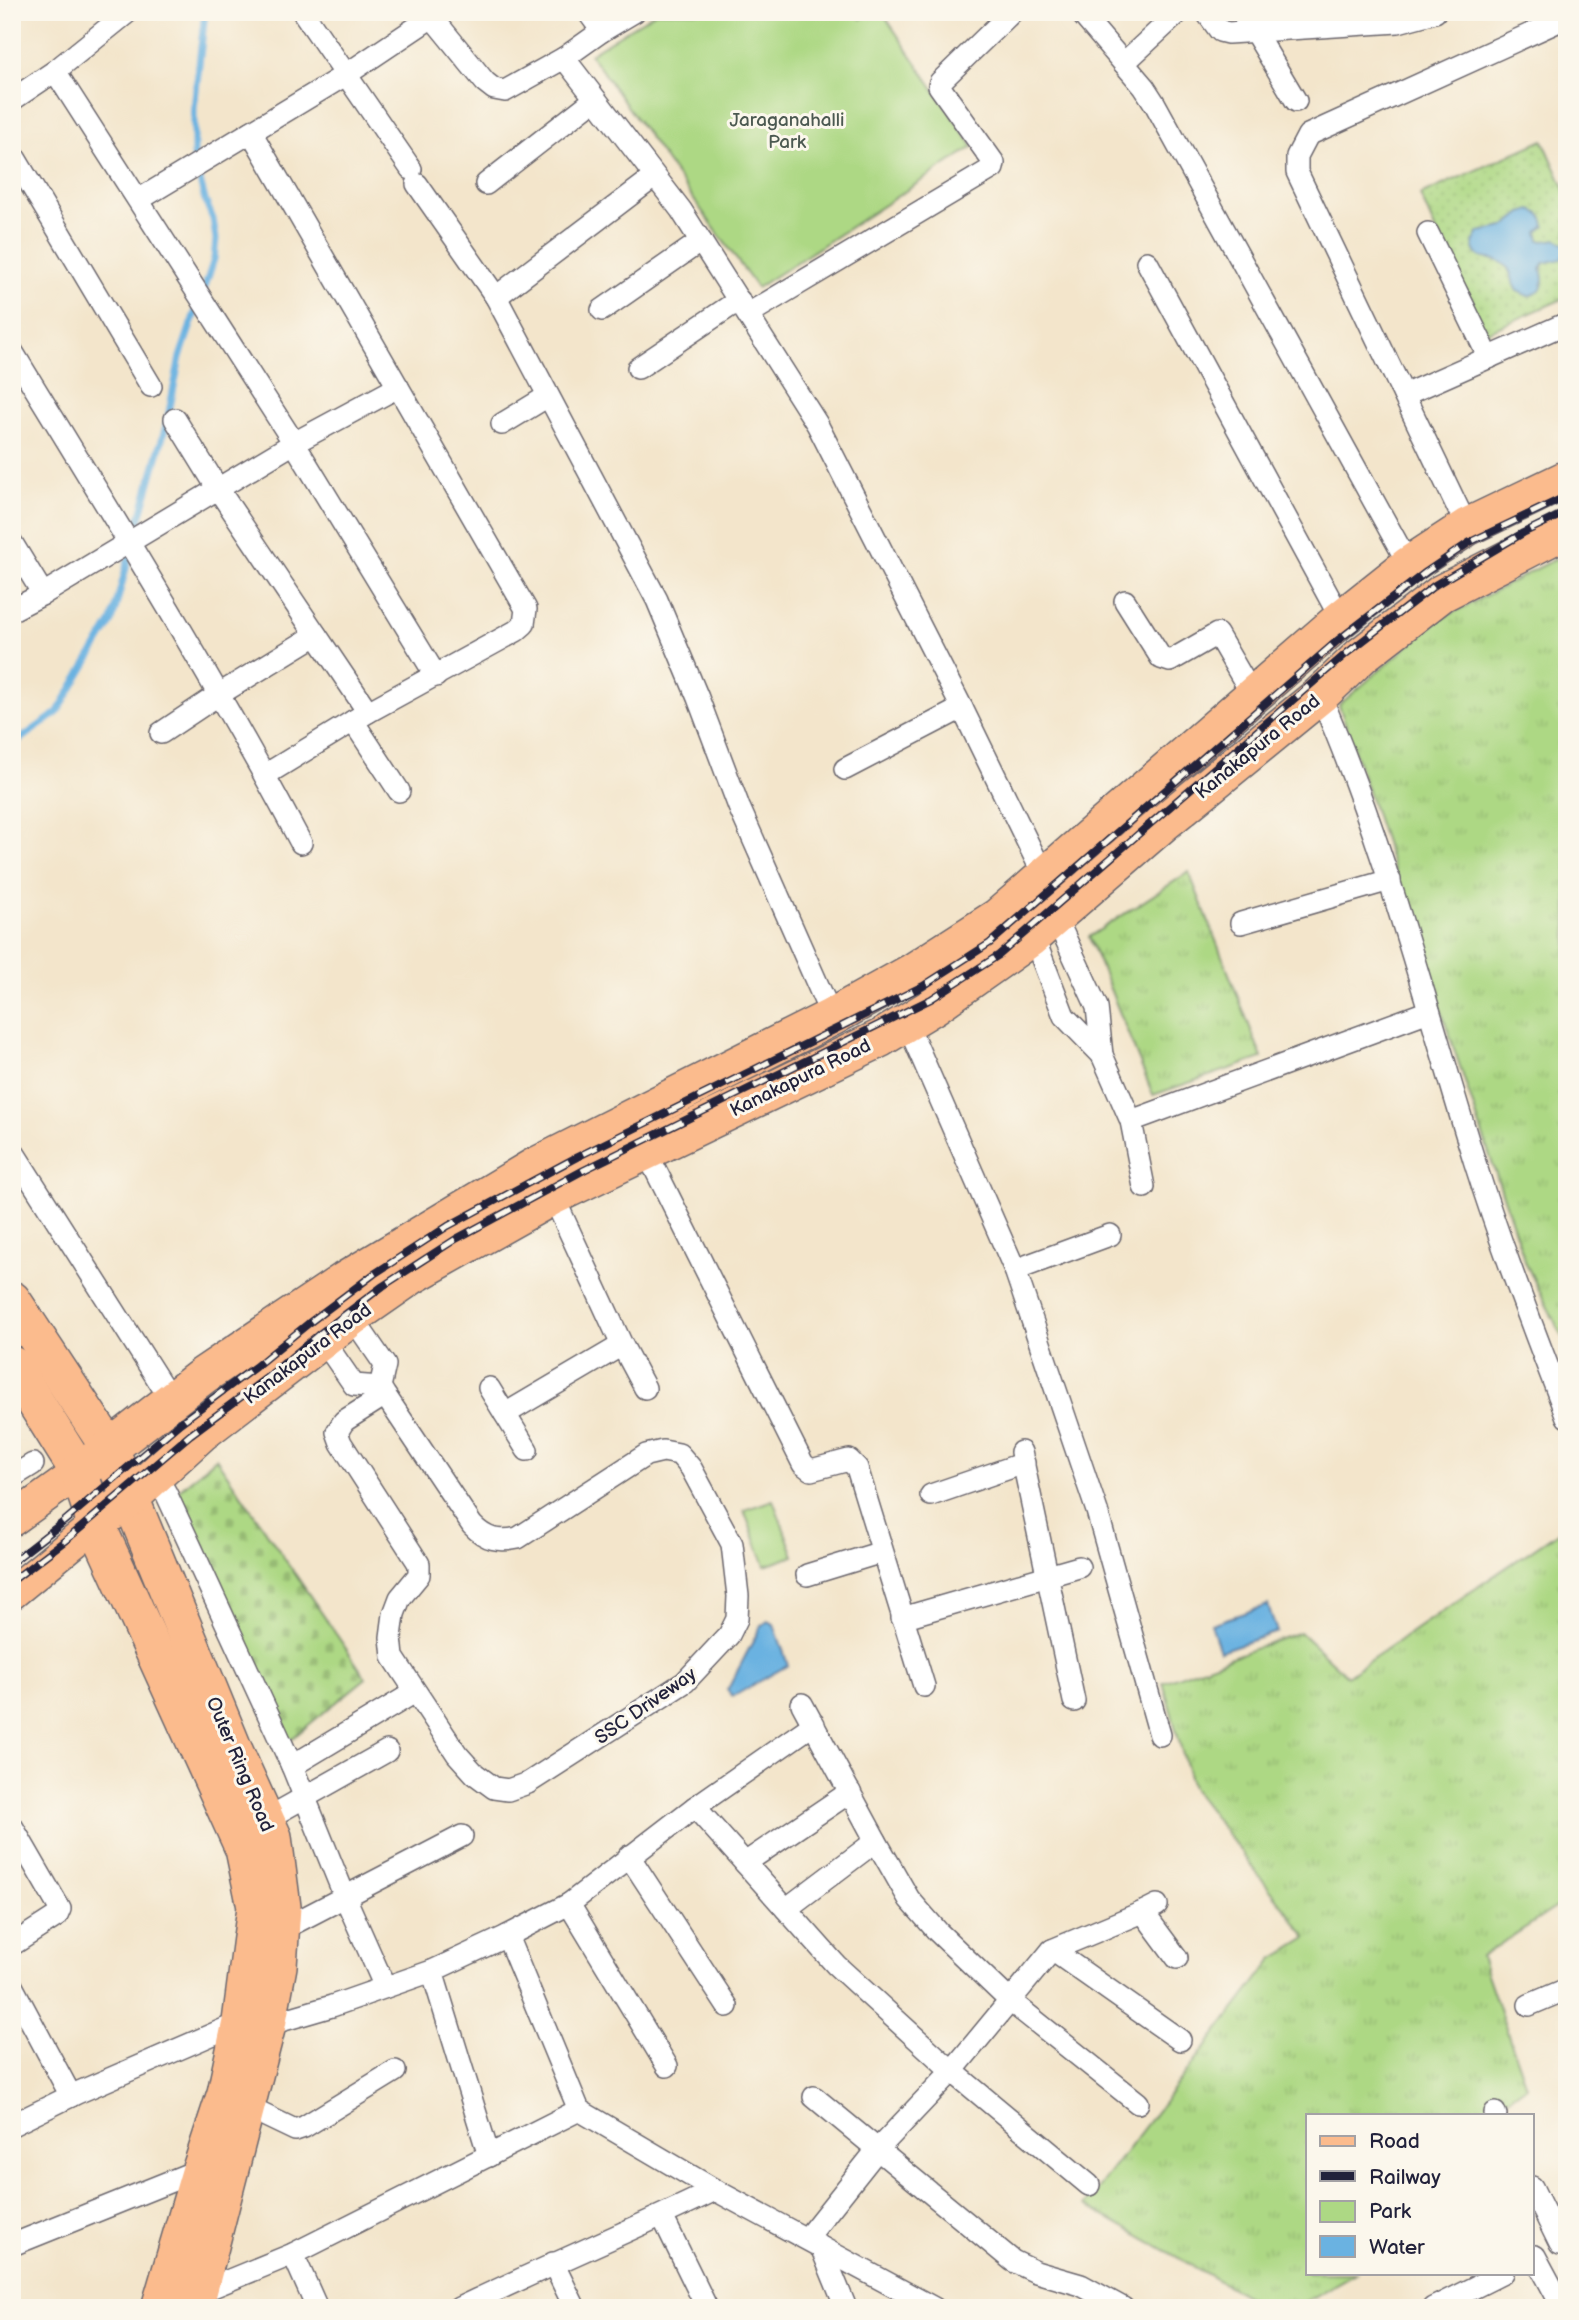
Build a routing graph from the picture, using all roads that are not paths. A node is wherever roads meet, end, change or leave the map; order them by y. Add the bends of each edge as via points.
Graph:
1 (128, 12) edge
2 (303, 12) edge
3 (588, 12) edge
4 (634, 12) edge
5 (1012, 12) edge
6 (1080, 12) edge
7 (1179, 12) edge
8 (1206, 12) edge
9 (1243, 12) edge
10 (1435, 12) edge
11 (430, 15) edge
12 (1567, 21) edge
13 (602, 31) junction
14 (1254, 31) junction
15 (564, 58) junction
16 (1124, 63) junction
17 (55, 71) junction
18 (347, 74) junction
19 (595, 99) junction
20 (12, 100) edge
21 (1296, 101) dead end
22 (245, 136) junction
23 (12, 153) edge
24 (654, 177) junction
25 (486, 184) dead end
26 (147, 195) junction
27 (1428, 233) dead end
28 (701, 241) junction
29 (1147, 262) dead end
30 (496, 297) junction
31 (743, 307) junction
32 (602, 310) dead end
33 (1567, 323) edge
34 (12, 351) edge
35 (1489, 358) junction
36 (638, 368) dead end
37 (151, 386) dead end
38 (398, 387) junction
39 (1404, 395) junction
40 (548, 396) junction
41 (175, 419) dead end
42 (502, 424) dead end
43 (295, 443) junction
44 (1567, 478) edge
45 (218, 489) junction
46 (1467, 527) junction
47 (1567, 529) edge
48 (12, 542) edge
49 (130, 543) junction
50 (1409, 565) junction
51 (44, 594) junction
52 (1125, 601) dead end
53 (12, 610) edge
54 (1341, 619) junction
55 (316, 635) junction
56 (436, 676) junction
57 (218, 695) junction
58 (1320, 695) junction
59 (1253, 696) junction
60 (962, 708) junction
61 (360, 717) junction
62 (161, 733) dead end
63 (845, 769) dead end
64 (265, 775) junction
65 (399, 791) dead end
66 (301, 843) dead end
67 (1044, 876) junction
68 (1390, 880) junction
69 (1241, 923) dead end
70 (1041, 929) junction
71 (1429, 1011) junction
72 (832, 1017) junction
73 (906, 1021) junction
74 (1102, 1055) junction
75 (630, 1120) junction
76 (1131, 1121) junction
77 (12, 1150) edge
78 (647, 1151) junction
79 (1144, 1187) dead end
80 (553, 1196) junction
81 (1110, 1235) dead end
82 (1015, 1270) junction
83 (12, 1300) edge
84 (352, 1317) junction
85 (323, 1339) junction
86 (622, 1345) junction
87 (12, 1365) edge
88 (489, 1388) dead end
89 (645, 1388) dead end
90 (383, 1391) junction
91 (170, 1400) junction
92 (505, 1414) junction
93 (1567, 1417) edge
94 (110, 1449) junction
95 (527, 1450) dead end
96 (33, 1464) dead end
97 (79, 1472) junction
98 (12, 1478) edge
99 (143, 1486) junction
100 (931, 1495) dead end
101 (12, 1520) edge
102 (96, 1524) junction
103 (882, 1552) junction
104 (1079, 1567) dead end
105 (1048, 1574) junction
106 (807, 1575) dead end
107 (12, 1593) edge
108 (902, 1618) junction
109 (924, 1686) dead end
110 (415, 1692) junction
111 (1074, 1701) dead end
112 (802, 1704) dead end
113 (814, 1724) junction
114 (1160, 1735) dead end
115 (387, 1751) dead end
116 (292, 1766) junction
117 (850, 1792) junction
118 (305, 1797) junction
119 (695, 1807) junction
120 (266, 1819) junction
121 (12, 1826) edge
122 (462, 1836) dead end
123 (876, 1841) junction
124 (629, 1856) junction
125 (745, 1863) junction
126 (345, 1897) junction
127 (569, 1904) junction
128 (786, 1909) junction
129 (281, 1930) junction
130 (507, 1936) junction
131 (12, 1945) edge
132 (1052, 1950) junction
133 (1177, 1958) dead end
134 (432, 1971) junction
135 (12, 1986) edge
136 (385, 1987) junction
137 (1567, 1989) edge
138 (1009, 2000) junction
139 (1529, 2005) dead end
140 (727, 2006) dead end
141 (254, 2024) junction
142 (1181, 2040) dead end
143 (667, 2066) dead end
144 (395, 2071) dead end
145 (952, 2071) junction
146 (71, 2096) junction
147 (814, 2097) dead end
148 (1138, 2103) dead end
149 (247, 2107) junction
150 (579, 2110) junction
151 (12, 2125) edge
152 (877, 2150) junction
153 (489, 2156) junction
154 (201, 2169) junction
155 (1089, 2185) dead end
156 (715, 2190) junction
157 (1534, 2191) edge
158 (662, 2216) junction
159 (1563, 2242) edge
160 (814, 2243) junction
161 (12, 2245) edge
162 (293, 2254) junction
163 (1534, 2256) edge
164 (1534, 2259) edge
165 (553, 2263) junction
166 (1501, 2274) edge
167 (1475, 2289) edge
168 (196, 2301) edge
169 (160, 2308) edge
170 (317, 2308) edge
171 (458, 2308) edge
172 (575, 2308) edge
173 (707, 2308) edge
174 (846, 2308) edge
175 (934, 2308) edge
176 (1123, 2308) edge
177 (1433, 2308) edge
178 (1563, 2308) edge

1 - 17 street
2 - 18 street
3 - 13 street
4 - 13 street
5 - 31 street via 940,82 941,91 994,163 992,168
6 - 16 street
7 - 16 street
8 - 14 street via 1220,31
9 - 14 street
10 - 14 street via 1398,22
11 - 15 street via 494,89 506,91
11 - 18 street
12 - 39 street via 1559,20 1308,135 1301,145 1297,172
13 - 15 street
14 - 21 street
15 - 19 street
16 - 50 street via 1155,104
17 - 20 street
17 - 26 street
18 - 22 street
18 - 30 street
19 - 24 street
19 - 25 street
22 - 26 street
22 - 38 street
23 - 37 street
24 - 28 street
24 - 30 street
26 - 43 street via 170,247
27 - 35 street
28 - 31 street
28 - 32 street
29 - 54 street
30 - 40 street
31 - 36 street
31 - 60 street via 817,424
33 - 35 street
34 - 49 street
35 - 39 street
38 - 43 street
38 - 56 street via 526,609 524,624 516,631
39 - 46 street
40 - 42 street
40 - 72 street via 657,600 739,807
41 - 45 street
43 - 45 street
43 - 56 street
44 - 46 highway, Kanakapura Road
45 - 49 street
45 - 55 street
46 - 50 highway, Kanakapura Road
47 - 58 highway, Kanakapura Road via 1442,593 1362,655
48 - 51 street
49 - 51 street
49 - 57 street
50 - 54 highway, Kanakapura Road
51 - 53 street
52 - 59 street via 1166,661 1217,634
54 - 59 highway, Kanakapura Road
55 - 57 street
55 - 61 street
56 - 61 street
57 - 62 street
57 - 64 street
58 - 68 street
58 - 70 highway, Kanakapura Road
59 - 67 highway, Kanakapura Road
60 - 63 street
60 - 67 street
61 - 64 street
61 - 65 street
64 - 66 street
67 - 72 highway, Kanakapura Road via 999,917
68 - 69 street
68 - 71 street
70 - 73 highway, Kanakapura Road
70 - 74 street via 1039,951 1064,1016
70 - 74 street via 1062,931 1097,1007
71 - 76 street
71 - 93 street via 1498,1232
72 - 75 highway, Kanakapura Road
73 - 78 highway, Kanakapura Road via 881,1038
73 - 82 street
74 - 76 street
75 - 78 street
75 - 91 highway, Kanakapura Road via 534,1167 344,1281
76 - 79 street
77 - 91 street
78 - 80 highway, Kanakapura Road
78 - 103 street via 803,1464 811,1470 843,1460 853,1463
80 - 84 highway, Kanakapura Road via 411,1276
80 - 86 street
81 - 82 street
82 - 114 street via 1097,1511
83 - 94 highway, Outer Ring Road
84 - 85 highway, Kanakapura Road
84 - 90 street via 385,1366
85 - 90 street via 354,1385
85 - 99 highway, Kanakapura Road via 201,1433
86 - 89 street
86 - 92 street
87 - 97 highway, Outer Ring Road
88 - 92 street
90 - 110 street, SSC Driveway via 344,1421 337,1432 419,1564 419,1575 400,1598 391,1636 393,1657
90 - 110 street, SSC Driveway via 472,1525 491,1540 518,1538 646,1455 679,1454 732,1544 738,1596 737,1619 730,1635 685,1682 544,1774 508,1790 494,1788 475,1774
91 - 94 highway, Kanakapura Road
92 - 95 street
94 - 97 highway, Kanakapura Road
94 - 99 highway, Outer Ring Road
96 - 98 street
97 - 101 main road, Kanakapura Road
97 - 102 highway, Outer Ring Road
99 - 102 highway, Kanakapura Road
99 - 116 street via 166,1493
99 - 120 highway, Outer Ring Road via 235,1753
100 - 105 street via 1022,1458
102 - 107 main road, Kanakapura Road
102 - 141 highway, Outer Ring Road via 244,1849 256,1907
103 - 106 street
103 - 108 street
104 - 105 street
105 - 108 street
105 - 111 street
108 - 109 street
110 - 116 street
112 - 113 street
113 - 117 street
113 - 119 street
115 - 118 street
116 - 118 street
117 - 123 street
117 - 125 street
118 - 120 street
118 - 126 street
119 - 124 street
119 - 125 street
120 - 129 highway, Outer Ring Road via 273,1837
121 - 131 street via 60,1909 57,1916
122 - 126 street
123 - 128 street
123 - 138 street via 909,1899
124 - 127 street
124 - 140 street
125 - 128 street
126 - 129 street
126 - 136 street
127 - 130 street
127 - 143 street
128 - 145 street via 836,1965
129 - 141 highway, Outer Ring Road via 278,1966
130 - 134 street
130 - 150 street
132 - 133 street via 1150,1908
132 - 138 street
132 - 142 street
134 - 136 street
134 - 153 street
135 - 146 street
136 - 141 street
137 - 139 street
138 - 145 street
138 - 148 street
141 - 146 street
141 - 149 highway, Outer Ring Road
141 - 154 highway, Outer Ring Road
144 - 149 street via 295,2130
145 - 152 street
145 - 155 street
146 - 151 street
147 - 152 street
149 - 168 highway, Outer Ring Road
150 - 153 street
150 - 156 street
152 - 160 street
152 - 176 street via 1013,2261 1081,2285
153 - 162 street
154 - 161 street
154 - 169 highway, Outer Ring Road
156 - 158 street
156 - 160 street
157 - 159 street
158 - 165 street
158 - 173 street
159 - 163 street
160 - 174 street
160 - 175 street
162 - 168 street
162 - 170 street
164 - 178 street
165 - 171 street
165 - 172 street
166 - 167 street
167 - 177 street

